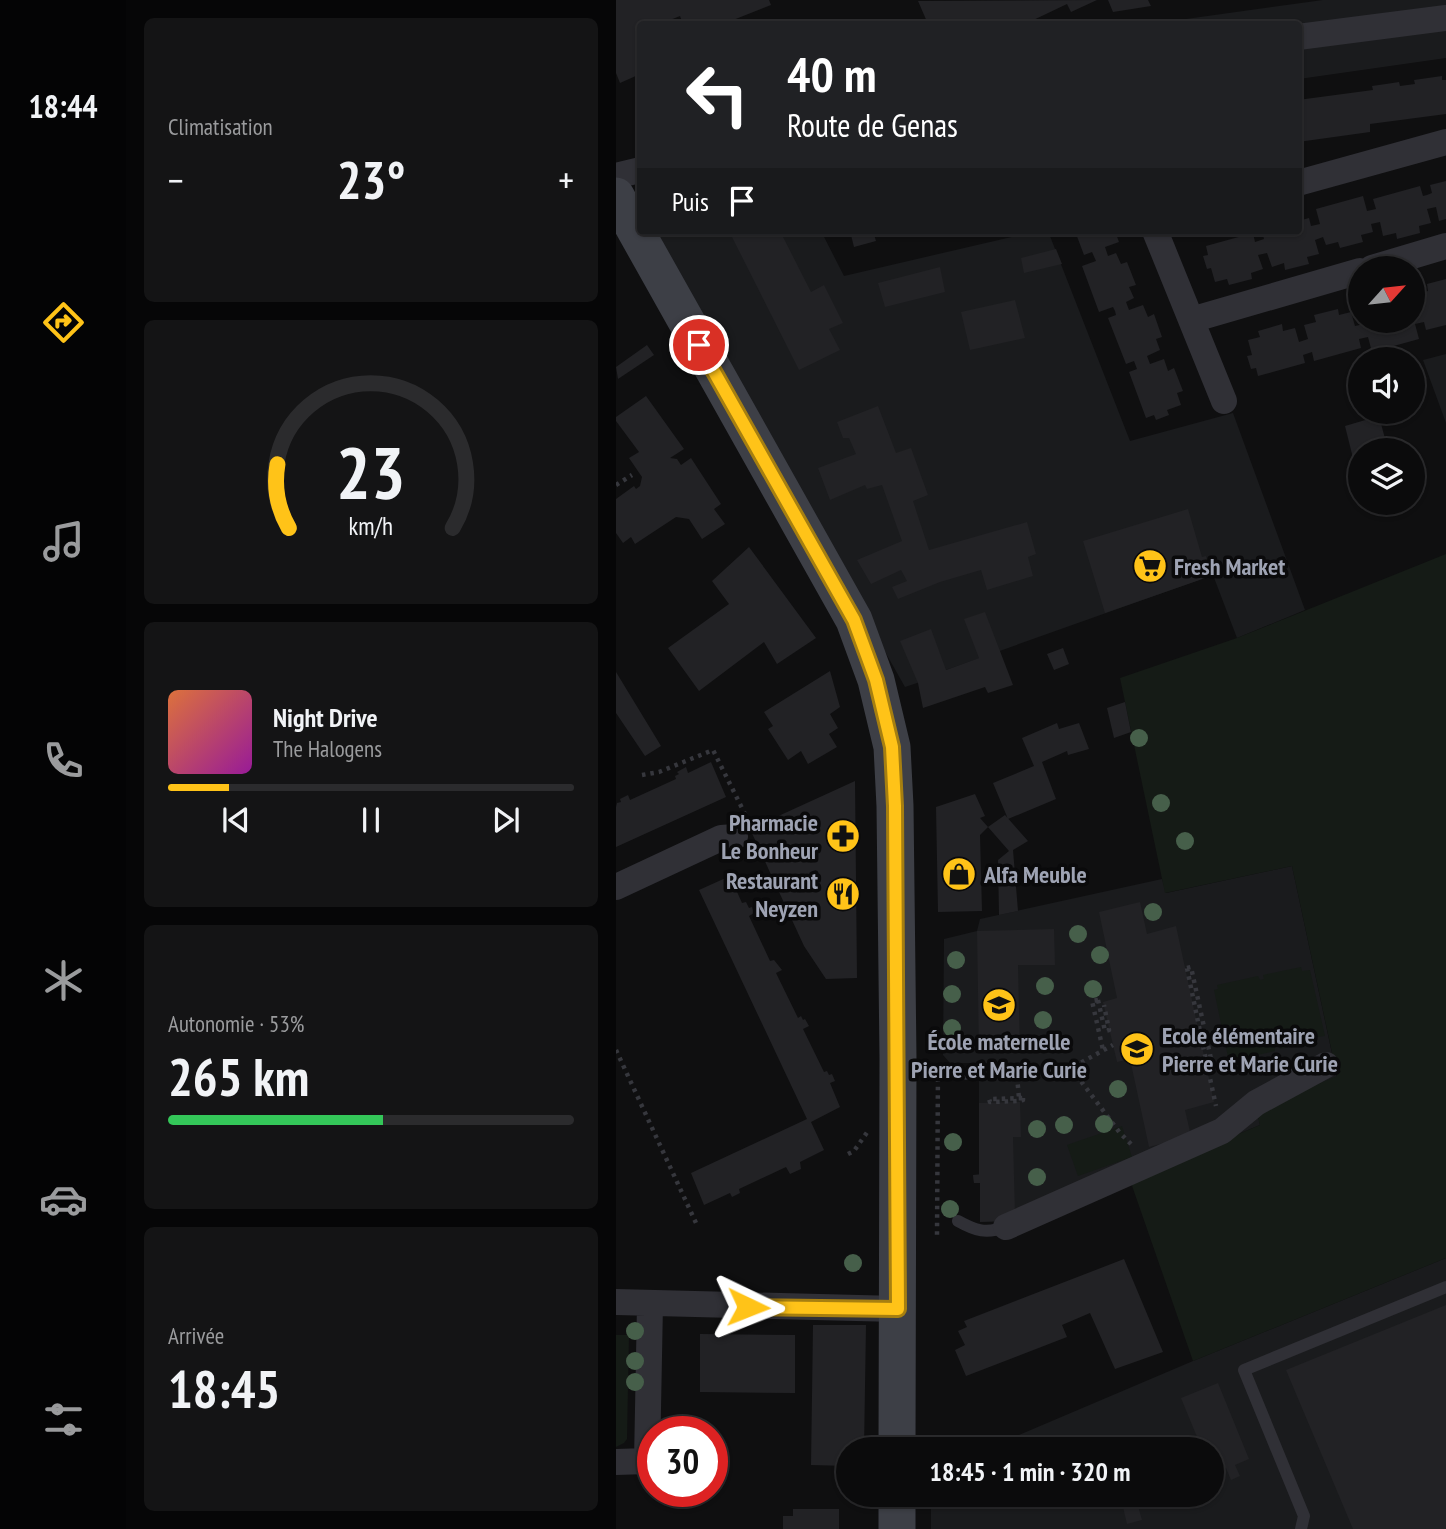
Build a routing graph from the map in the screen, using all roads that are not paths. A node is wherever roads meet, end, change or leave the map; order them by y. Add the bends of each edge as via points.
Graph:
1 (1446, 18) edge
2 (1302, 36) edge
3 (1446, 142) edge
4 (637, 171) edge
5 (616, 176) edge
6 (1302, 182) edge
7 (616, 196) edge
8 (637, 233) edge
9 (638, 235) edge
10 (1157, 235) edge
11 (1446, 247) edge
12 (1414, 256) edge
13 (1348, 274) edge
14 (1191, 320) junction
15 (1224, 401) dead end
16 (741, 827) road end
17 (616, 887) edge
18 (1326, 1065) dead end
19 (958, 1222) dead end
20 (1006, 1227) joint
21 (1446, 1287) edge
22 (616, 1303) edge
23 (650, 1304) junction
24 (898, 1309) junction
25 (897, 1437) edge
26 (616, 1462) edge
27 (897, 1507) edge
28 (897, 1529) edge
29 (1301, 1529) edge

1 - 2 street
3 - 6 street
4 - 5 street
7 - 8 main road
9 - 24 main road via 854,620 876,680 892,747 895,806
10 - 14 street
11 - 12 street
13 - 14 street
14 - 15 street
16 - 17 street
18 - 20 street via 1256,1103 1222,1132
19 - 20 lane via 978,1232
21 - 29 lane via 1244,1370 1304,1516
22 - 23 street
23 - 24 street
23 - 26 street via 647,1461
24 - 25 main road
27 - 28 main road

